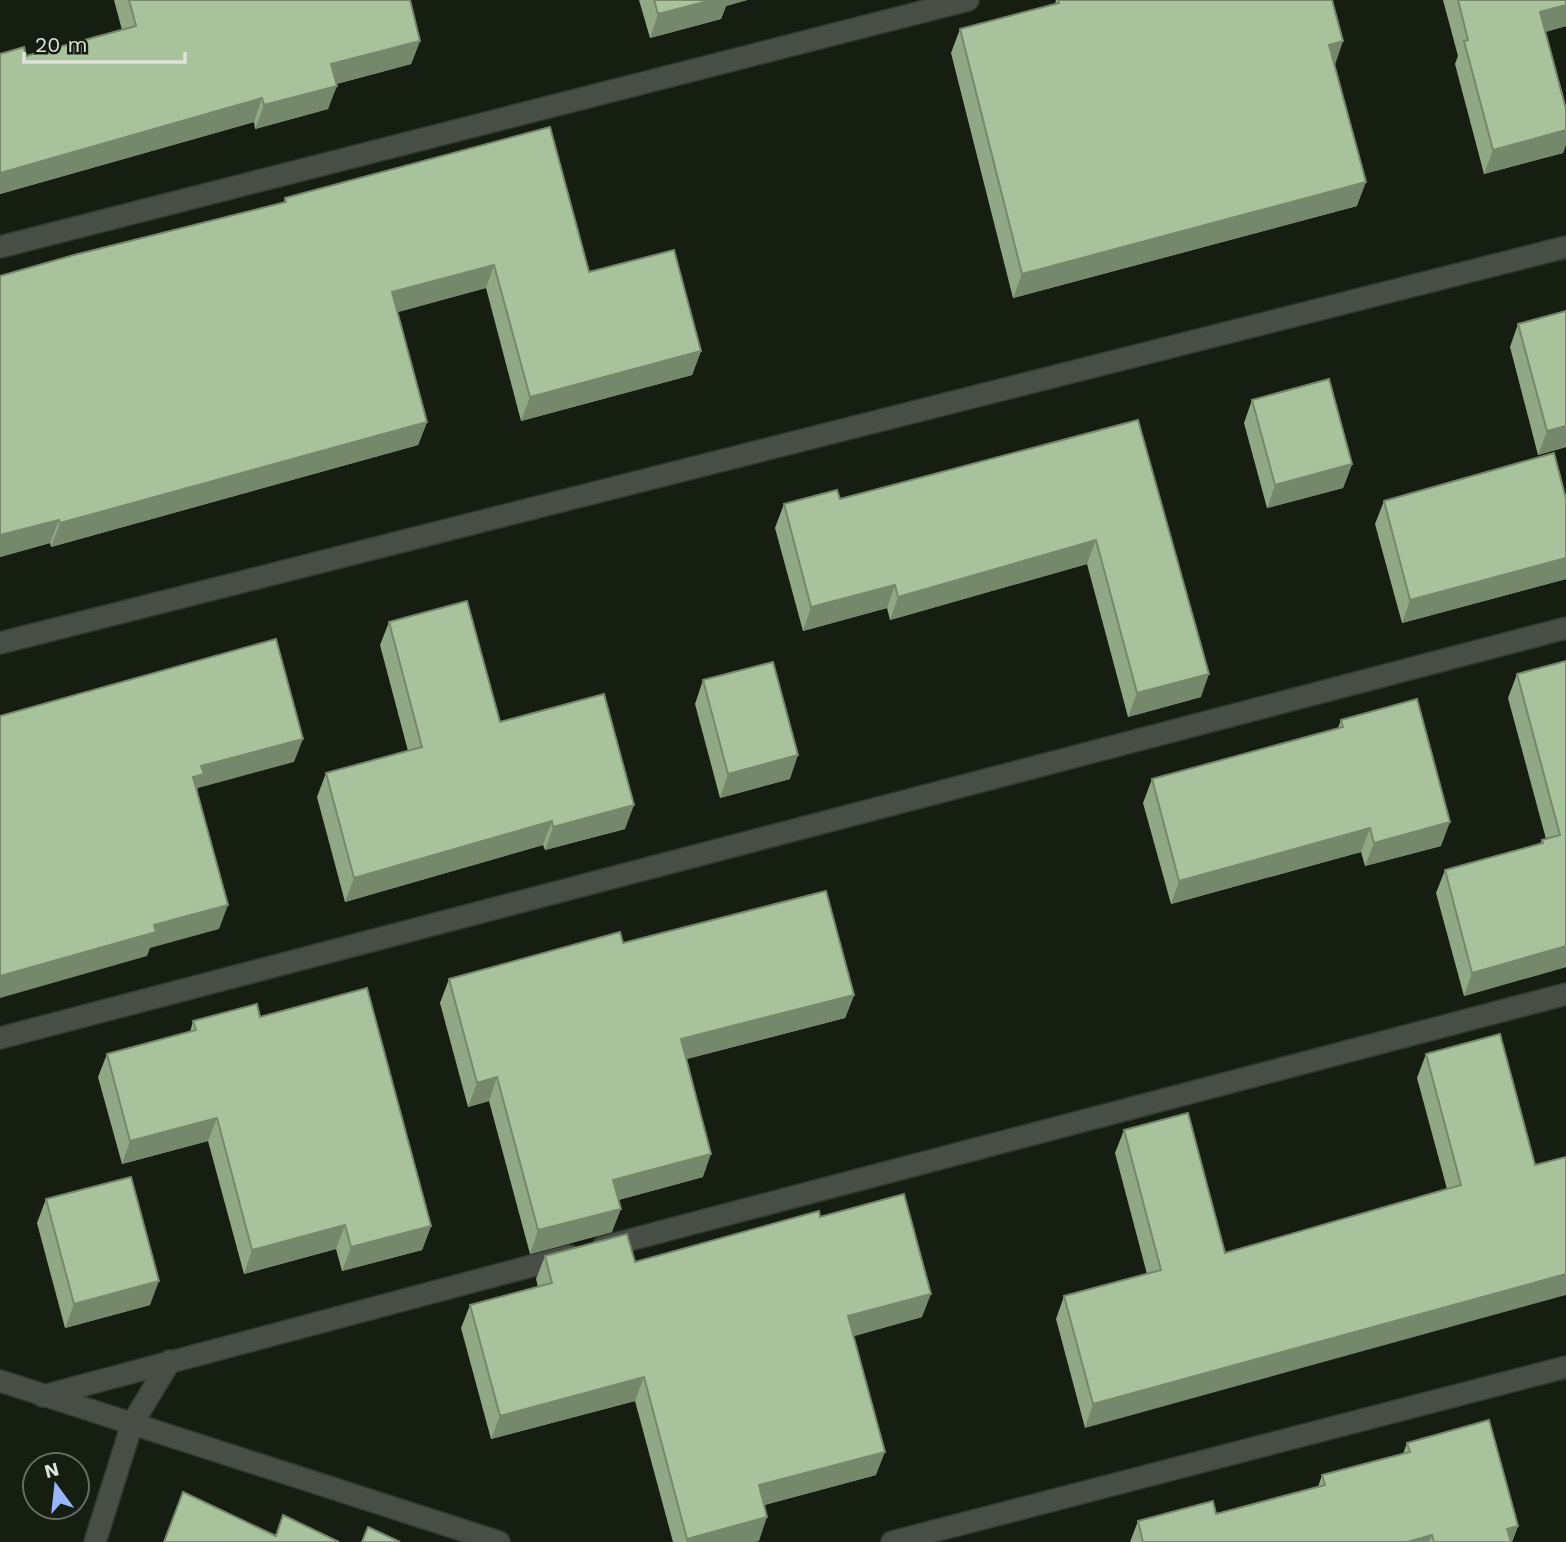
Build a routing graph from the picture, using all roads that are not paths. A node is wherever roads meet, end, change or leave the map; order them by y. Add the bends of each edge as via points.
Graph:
1 (968, 0) edge
2 (0, 247) edge
3 (1566, 247) edge
4 (1566, 628) edge
5 (0, 643) edge
6 (1566, 994) edge
7 (0, 1038) edge
8 (170, 1361) junction
9 (1566, 1367) edge
10 (0, 1381) edge
11 (43, 1395) junction
12 (132, 1424) junction
13 (94, 1542) edge
14 (499, 1542) edge
15 (892, 1542) edge

1 - 2 street
3 - 5 street
4 - 7 street
6 - 8 street
8 - 11 street
8 - 12 street
9 - 15 street
10 - 11 street
11 - 12 street
12 - 13 street
12 - 14 street

